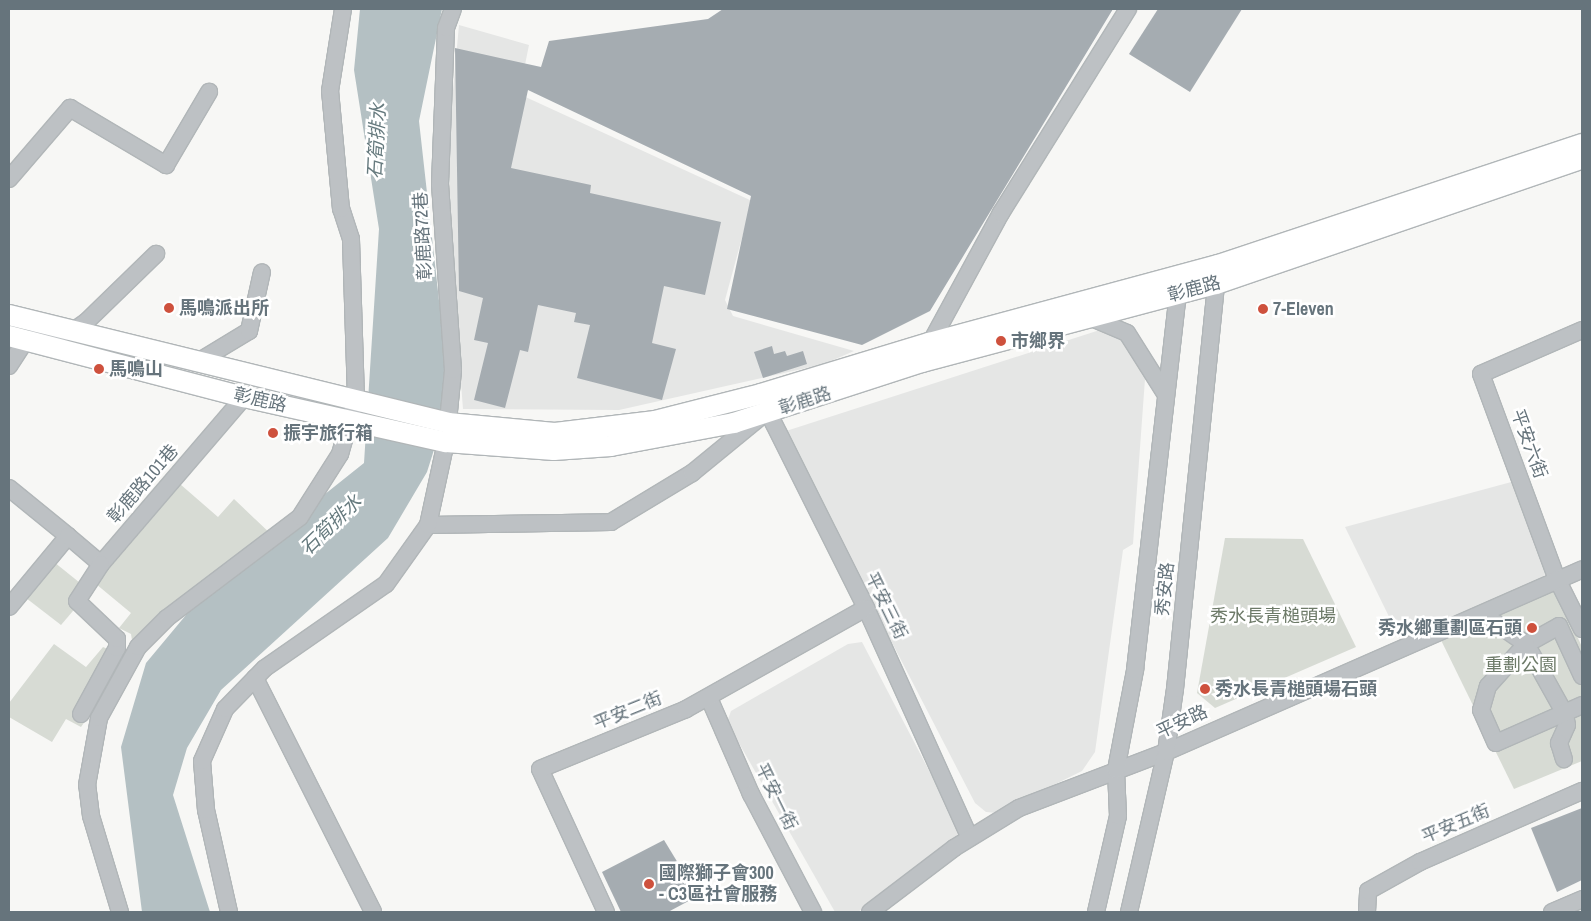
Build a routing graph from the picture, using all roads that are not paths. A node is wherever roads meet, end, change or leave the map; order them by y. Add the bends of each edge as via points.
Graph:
1 (343, 9) edge
2 (452, 9) edge
3 (1128, 9) edge
4 (209, 92) dead end
5 (1582, 144) edge
6 (1582, 159) edge
7 (9, 179) edge
8 (156, 254) dead end
9 (262, 272) dead end
10 (1217, 274) junction
11 (1179, 285) junction
12 (9, 315) edge
13 (1088, 317) junction
14 (1582, 330) edge
15 (73, 331) junction
16 (17, 338) edge
17 (929, 343) junction
18 (922, 362) junction
19 (196, 363) junction
20 (9, 366) edge
21 (1166, 395) junction
22 (244, 397) junction
23 (360, 400) junction
24 (764, 404) junction
25 (355, 421) junction
26 (439, 430) junction
27 (9, 488) edge
28 (428, 525) junction
29 (68, 536) junction
30 (101, 564) junction
31 (1582, 569) edge
32 (1558, 579) junction
33 (9, 607) edge
34 (866, 608) junction
35 (1483, 614) junction
36 (1582, 629) edge
37 (1526, 644) junction
38 (1582, 676) edge
39 (255, 678) junction
40 (709, 698) junction
41 (1582, 706) edge
42 (82, 714) dead end
43 (1565, 714) junction
44 (1166, 752) junction
45 (1564, 759) dead end
46 (1116, 770) junction
47 (1580, 797) edge
48 (970, 838) junction
49 (1582, 899) edge
50 (120, 912) edge
51 (229, 912) edge
52 (373, 912) edge
53 (606, 912) edge
54 (813, 912) edge
55 (870, 912) edge
56 (1096, 912) edge
57 (1129, 912) edge
58 (1367, 912) edge
59 (1552, 912) edge

1 - 23 street via 330,91 341,209 351,239
2 - 26 street, 彰鹿路72巷 via 446,28 440,184 453,370
3 - 17 street via 1001,213
4 - 7 street via 166,165 70,108
5 - 10 main road, 彰鹿路
6 - 10 main road, 彰鹿路
8 - 15 street
9 - 19 street via 248,331
10 - 11 main road, 彰鹿路
10 - 44 street, 秀安路
11 - 13 main road, 彰鹿路
11 - 17 main road, 彰鹿路
11 - 21 street, 秀安路
12 - 15 main road, 彰鹿路
13 - 18 main road, 彰鹿路
13 - 21 street via 1127,333
14 - 32 street, 平安六街 via 1481,374
15 - 16 street
15 - 19 main road, 彰鹿路
16 - 20 street
16 - 22 main road, 彰鹿路
17 - 18 street
17 - 24 main road, 彰鹿路
18 - 24 main road, 彰鹿路
19 - 23 main road, 彰鹿路
21 - 46 street, 秀安路 via 1135,670
22 - 25 main road, 彰鹿路
22 - 30 street, 彰鹿路101巷
23 - 25 street
23 - 26 main road, 彰鹿路
24 - 26 main road, 彰鹿路 via 555,433
24 - 28 street via 692,473 611,522
24 - 34 street, 平安三街
25 - 26 main road, 彰鹿路
25 - 50 street via 340,454 300,516 167,618 144,641 100,718 87,785 91,816
26 - 28 street, 彰鹿路72巷
27 - 29 street
28 - 39 street via 386,584
29 - 30 street
29 - 33 street
30 - 42 street, 彰鹿路101巷 via 77,601 117,639 117,648
31 - 32 street, 平安路
32 - 35 street, 平安路
32 - 36 street, 平安六街
34 - 40 street, 平安二街
34 - 48 street, 平安三街
35 - 37 street
35 - 44 street, 平安路
37 - 38 street via 1559,626
37 - 43 street
37 - 43 street via 1488,686 1480,710 1496,743
39 - 51 street via 225,709 202,761 206,810
39 - 52 street
40 - 53 street, 平安二街 via 540,769
40 - 54 street, 平安一街 via 751,794
41 - 43 street
43 - 45 street via 1567,725 1559,743
44 - 46 street, 平安路
44 - 57 street, 秀安路
46 - 48 street, 平安路 via 1019,808
46 - 56 street, 秀安路 via 1118,816
47 - 58 street, 平安五街 via 1420,862 1368,892
48 - 55 street, 平安路
49 - 59 street

